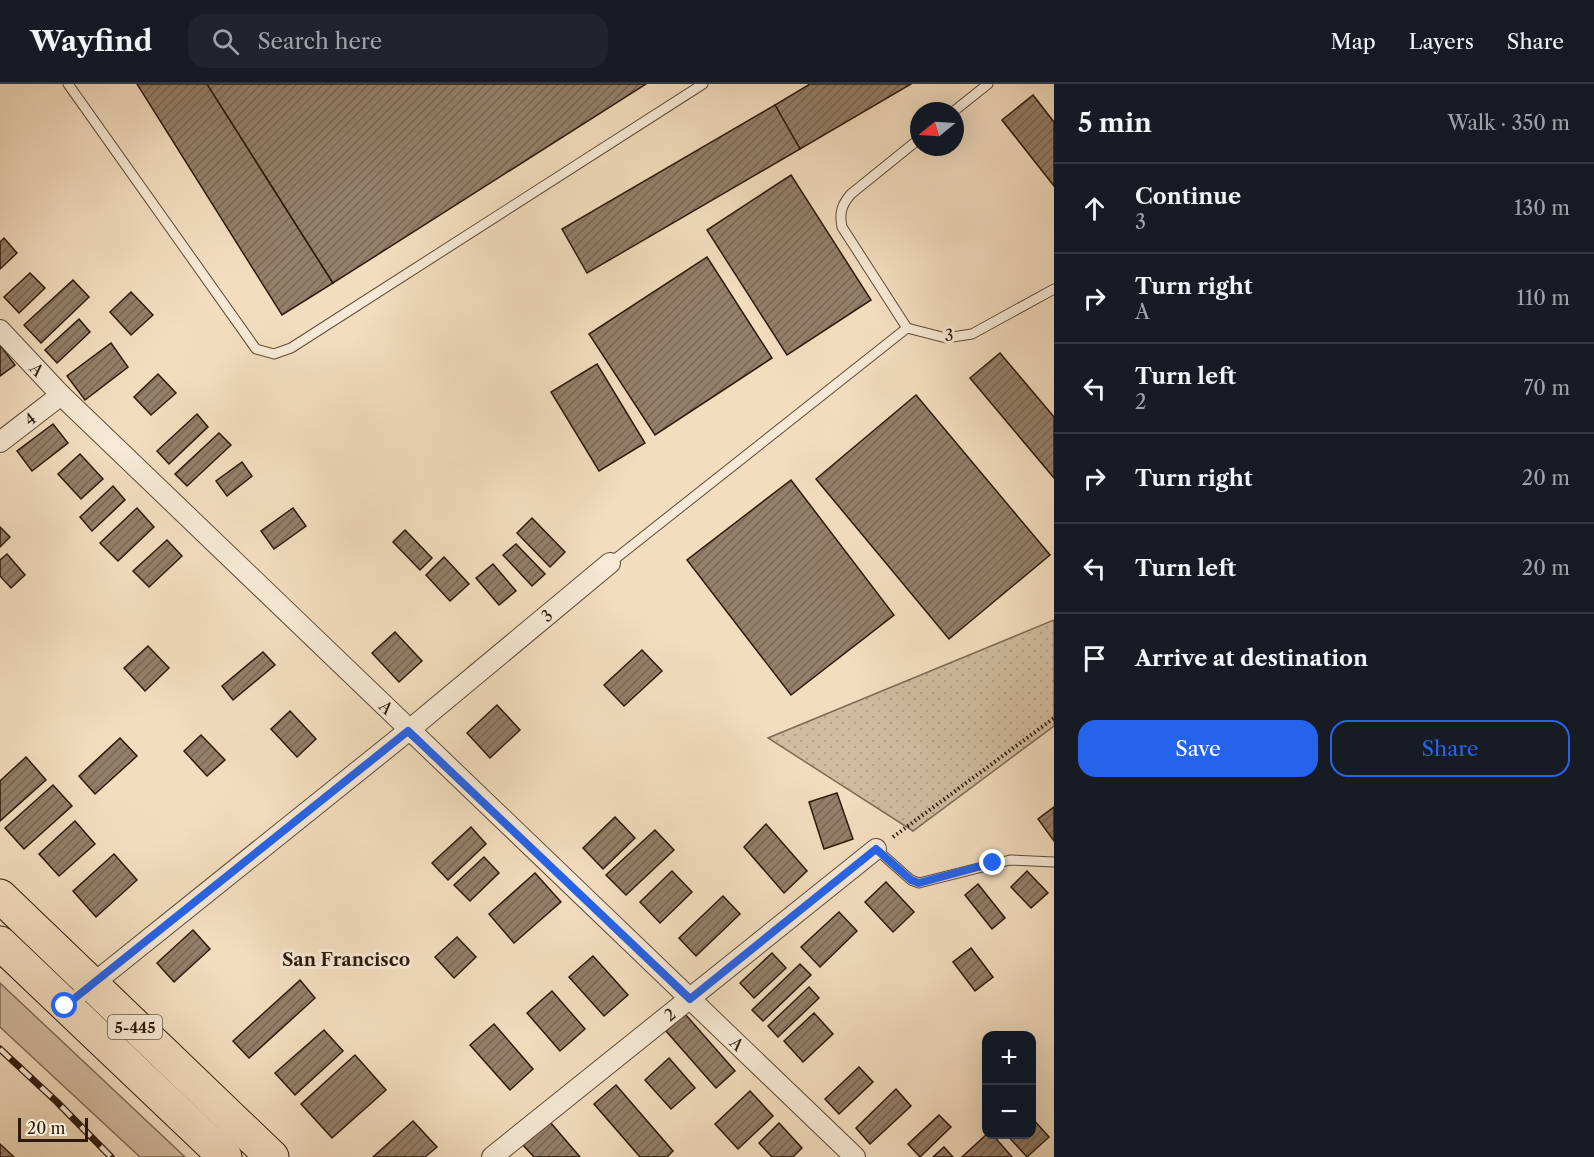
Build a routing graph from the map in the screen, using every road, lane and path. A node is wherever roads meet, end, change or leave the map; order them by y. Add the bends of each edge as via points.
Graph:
1 (68, 84) edge
2 (703, 84) edge
3 (988, 84) edge
4 (964, 103) edge
5 (910, 146) edge
6 (1054, 289) edge
7 (907, 328) junction
8 (0, 330) edge
9 (61, 395) junction
10 (0, 442) edge
11 (610, 563) joint
12 (1054, 718) edge
13 (408, 731) junction
14 (876, 849) junction
15 (1054, 862) edge
16 (0, 896) edge
17 (0, 943) edge
18 (91, 985) junction
19 (690, 999) junction
20 (65, 1006) junction
21 (225, 1157) edge
22 (272, 1157) edge
23 (492, 1157) edge
24 (855, 1157) edge

1 - 2 lane via 256,349 274,354 301,341
3 - 4 lane
5 - 7 lane via 851,194 843,203 840,219
6 - 7 lane, 3 via 972,334 945,338
7 - 11 lane, 3
8 - 9 street, A
9 - 10 street, 4
9 - 13 street, A
11 - 13 street, 3
12 - 14 path
13 - 18 street, 3
13 - 19 street, A
14 - 15 lane via 919,883 1010,860
14 - 19 street, 2
16 - 18 highway, 5-445
17 - 20 highway, 5-445
18 - 20 street, 3
18 - 22 highway, 5-445
19 - 23 street, 2
19 - 24 street, A
20 - 21 highway, 5-445

